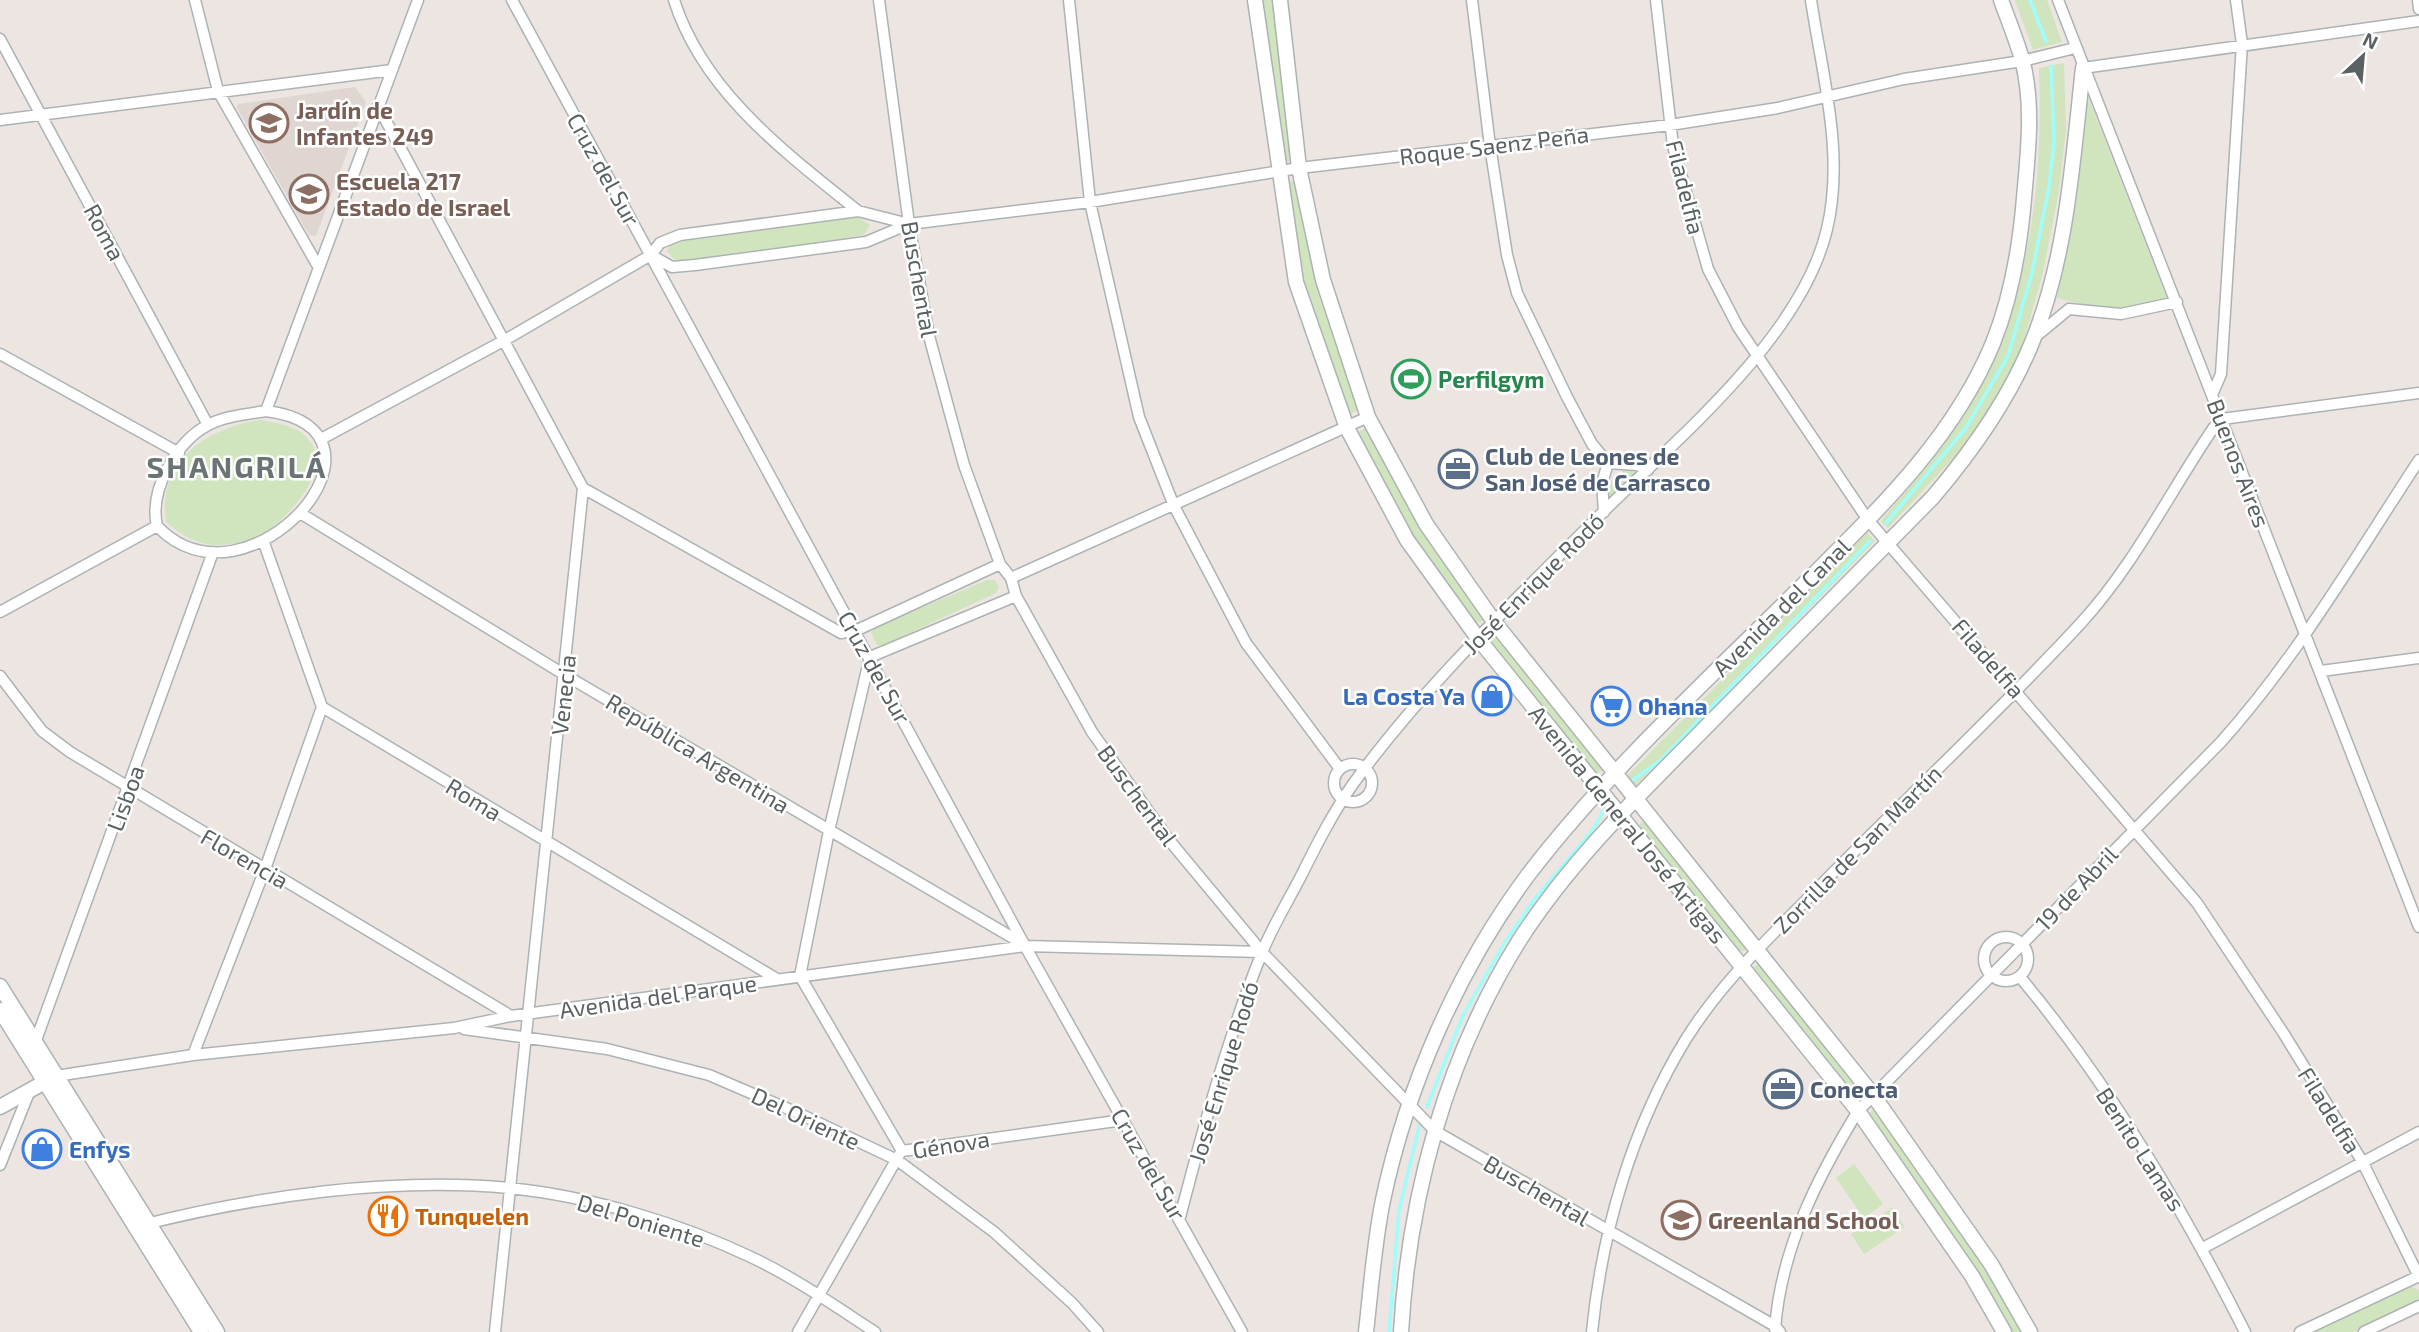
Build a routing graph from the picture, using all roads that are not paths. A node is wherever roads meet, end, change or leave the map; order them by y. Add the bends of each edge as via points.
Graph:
1 (195, 0) edge
2 (418, 0) edge
3 (512, 0) edge
4 (674, 0) edge
5 (879, 0) edge
6 (1069, 0) edge
7 (1255, 0) edge
8 (1280, 0) edge
9 (1472, 0) edge
10 (1656, 0) edge
11 (1811, 0) edge
12 (2001, 0) edge
13 (2058, 0) edge
14 (2236, 0) edge
15 (2418, 0) edge
16 (2419, 9) edge
17 (2419, 22) edge
18 (0, 39) edge
19 (2242, 44) junction
20 (2075, 48) junction
21 (2022, 61) junction
22 (2083, 68) junction
23 (392, 70) junction
24 (218, 91) junction
25 (1826, 96) junction
26 (378, 106) junction
27 (43, 114) junction
28 (0, 120) edge
29 (1670, 125) junction
30 (1490, 146) junction
31 (1299, 169) junction
32 (1279, 172) junction
33 (1090, 202) junction
34 (858, 212) junction
35 (909, 224) junction
36 (651, 255) junction
37 (319, 268) junction
38 (2177, 303) junction
39 (2034, 338) junction
40 (505, 340) junction
41 (0, 354) edge
42 (1756, 357) junction
43 (2419, 393) edge
44 (2213, 395) junction
45 (266, 411) junction
46 (1368, 417) junction
47 (2222, 419) junction
48 (208, 425) junction
49 (1347, 428) junction
50 (323, 438) junction
51 (179, 453) junction
52 (2419, 460) edge
53 (1608, 463) junction
54 (1648, 470) junction
55 (583, 488) junction
56 (1174, 506) junction
57 (1604, 512) junction
58 (300, 513) junction
59 (1868, 520) junction
60 (157, 526) junction
61 (1888, 542) junction
62 (264, 543) junction
63 (213, 552) junction
64 (1000, 564) junction
65 (1011, 578) junction
66 (1016, 596) junction
67 (0, 612) edge
68 (1495, 623) junction
69 (855, 631) junction
70 (2306, 632) junction
71 (1477, 637) junction
72 (870, 657) junction
73 (2419, 658) edge
74 (2321, 671) junction
75 (565, 675) junction
76 (0, 676) edge
77 (2016, 690) junction
78 (322, 707) junction
79 (1339, 769) junction
80 (1366, 769) junction
81 (1615, 774) junction
82 (1599, 789) junction
83 (129, 790) junction
84 (1635, 799) junction
85 (1342, 800) junction
86 (1620, 815) junction
87 (2135, 828) junction
88 (829, 831) junction
89 (547, 843) junction
90 (265, 869) junction
91 (2419, 927) edge
92 (2022, 943) junction
93 (1025, 946) junction
94 (1758, 950) junction
95 (1262, 952) junction
96 (1743, 965) junction
97 (1991, 975) junction
98 (800, 976) junction
99 (2020, 977) junction
100 (777, 979) junction
101 (0, 986) edge
102 (0, 1010) edge
103 (528, 1014) junction
104 (511, 1016) junction
105 (454, 1028) junction
106 (527, 1037) junction
107 (35, 1043) junction
108 (193, 1055) junction
109 (51, 1079) junction
110 (30, 1089) junction
111 (1873, 1095) junction
112 (1409, 1104) junction
113 (0, 1107) edge
114 (1858, 1111) junction
115 (1123, 1121) junction
116 (1435, 1131) junction
117 (2419, 1132) edge
118 (899, 1156) junction
119 (2362, 1161) junction
120 (0, 1165) edge
121 (509, 1188) junction
122 (1180, 1217) junction
123 (142, 1225) junction
124 (1609, 1231) junction
125 (2203, 1248) junction
126 (2419, 1277) edge
127 (819, 1296) junction
128 (2419, 1306) edge
129 (1777, 1330) edge
130 (201, 1332) edge
131 (217, 1332) edge
132 (495, 1332) edge
133 (798, 1332) edge
134 (875, 1332) edge
135 (1098, 1332) edge
136 (1242, 1332) edge
137 (1367, 1332) edge
138 (1401, 1332) edge
139 (1592, 1332) edge
140 (2004, 1332) edge
141 (2030, 1332) edge
142 (2245, 1332) edge
143 (2300, 1332) edge
144 (2364, 1332) edge

1 - 24 street
2 - 23 street
3 - 36 street, Cruz del Sur
4 - 34 street via 682,27 707,67 748,118
5 - 35 street, Buschental
6 - 33 street
7 - 32 street, Avenida General José Artigas
8 - 31 street, Avenida General José Artigas
9 - 30 street
10 - 29 street, Filadelfia
11 - 25 street, José Enrique Rodó
12 - 21 street, Avenida del Canal
13 - 20 street, Buenos Aires
14 - 19 street
15 - 16 street
17 - 19 street
18 - 27 street, Roma
19 - 22 street
19 - 44 street via 2221,374
20 - 21 street, Roque Saenz Peña
20 - 22 street, Buenos Aires
21 - 25 street, Roque Saenz Peña
21 - 59 street, Avenida del Canal via 2029,125 2022,216 2008,296 1993,343 1948,425
22 - 38 street, Buenos Aires
22 - 39 street, Avenida del Canal via 2063,223
23 - 24 street
23 - 26 street
24 - 27 street
24 - 37 street
25 - 29 street, Roque Saenz Peña
25 - 42 street, José Enrique Rodó via 1835,171 1827,230 1816,268
26 - 37 street
26 - 40 street
27 - 28 street
27 - 48 street, Roma
29 - 30 street, Roque Saenz Peña
29 - 42 street, Filadelfia via 1708,269
30 - 31 street, Roque Saenz Peña
30 - 53 street via 1517,293 1592,444
31 - 32 street, Roque Saenz Peña
31 - 46 street, Avenida General José Artigas via 1323,279
32 - 33 street, Roque Saenz Peña
32 - 49 street, Avenida General José Artigas via 1296,282
33 - 35 street, Roque Saenz Peña
33 - 56 street via 1139,416
34 - 35 street, Roque Saenz Peña
34 - 36 street, Roque Saenz Peña via 680,235 660,243
35 - 36 street, Roque Saenz Peña via 866,242 695,265 672,267
35 - 64 street, Buschental via 929,335 964,465
36 - 40 street, Roque Saenz Peña
36 - 69 street, Cruz del Sur
37 - 45 street
38 - 39 street via 2121,314 2069,309
38 - 44 street, Buenos Aires
39 - 61 street, Avenida del Canal via 2004,398 1961,465
40 - 50 street, Roque Saenz Peña
40 - 55 street
41 - 51 street
42 - 54 street, José Enrique Rodó
42 - 59 street, Filadelfia
43 - 47 street
44 - 47 street, Buenos Aires
45 - 48 street
45 - 50 street via 286,413
46 - 49 street
46 - 68 street, Avenida General José Artigas via 1426,524
47 - 70 street, Buenos Aires
47 - 77 street, Zorrilla de San Martín via 2102,599
48 - 51 street
49 - 56 street
49 - 71 street, Avenida General José Artigas via 1407,540
50 - 58 street via 327,454 324,472
51 - 60 street via 160,487
52 - 70 street, 19 de Abril
53 - 54 street
53 - 57 street via 1602,483
54 - 57 street, José Enrique Rodó
55 - 69 street via 830,629
55 - 75 street, Venecia
56 - 65 street
56 - 79 street via 1246,643
57 - 68 street, José Enrique Rodó
58 - 62 street
58 - 75 street, República Argentina
59 - 61 street, Filadelfia
59 - 81 street, Avenida del Canal
60 - 63 street via 176,543
60 - 67 street
61 - 77 street, Filadelfia
61 - 84 street, Avenida del Canal
62 - 63 street
62 - 78 street
63 - 83 street, Lisboa
64 - 65 street, Buschental
64 - 69 street
65 - 66 street, Buschental
66 - 72 street
66 - 95 street, Buschental via 1129,789
68 - 71 street, José Enrique Rodó
68 - 81 street, Avenida General José Artigas
69 - 72 street, Cruz del Sur
70 - 74 street, Buenos Aires
70 - 87 street, 19 de Abril via 2257,702
71 - 80 street, José Enrique Rodó
71 - 82 street, Avenida General José Artigas
72 - 88 street
72 - 93 street, Cruz del Sur
73 - 74 street
74 - 91 street, Buenos Aires
75 - 88 street, República Argentina
75 - 89 street, Venecia
76 - 83 street, Florencia via 42,731
77 - 87 street, Filadelfia
77 - 94 street, Zorrilla de San Martín
78 - 89 street, Roma
78 - 90 street
79 - 80 street via 1352,764
79 - 85 street via 1333,782
80 - 85 street, José Enrique Rodó
80 - 85 street via 1372,781 1368,795 1356,803
81 - 82 street, Avenida del Canal
81 - 84 street, Avenida General José Artigas
82 - 86 street, Avenida General José Artigas
82 - 112 street, Avenida del Canal via 1528,876 1494,927 1465,976
83 - 90 street, Florencia
83 - 107 street, Lisboa
84 - 86 street, Avenida del Canal
84 - 94 street, Avenida General José Artigas
85 - 95 street, José Enrique Rodó
86 - 96 street, Avenida General José Artigas
86 - 116 street, Avenida del Canal via 1551,895 1519,942 1467,1041
87 - 92 street, 19 de Abril
87 - 119 street, Filadelfia via 2197,903
88 - 93 street, República Argentina
88 - 98 street
89 - 100 street, Roma
89 - 103 street, Venecia
90 - 104 street, Florencia
90 - 108 street
92 - 97 street, 19 de Abril
92 - 97 street via 2010,937 1990,944 1984,963
92 - 99 street via 2029,961
93 - 95 street, Avenida del Parque
93 - 98 street, Avenida del Parque
93 - 115 street, Cruz del Sur
94 - 96 street, Zorrilla de San Martín
94 - 111 street, Avenida General José Artigas
95 - 112 street, Buschental
95 - 122 street, José Enrique Rodó via 1217,1078
96 - 114 street, Avenida General José Artigas
96 - 124 street, Zorrilla de San Martín via 1687,1038 1661,1084 1634,1148
97 - 99 street via 2005,981
97 - 111 street, 19 de Abril
98 - 100 street, Avenida del Parque
98 - 118 street
99 - 125 street, Benito Lamas via 2116,1107
100 - 103 street, Avenida del Parque
101 - 107 street
102 - 109 street
103 - 104 street, Avenida del Parque
103 - 106 street, Venecia
104 - 105 street, Avenida del Parque
105 - 106 street, Del Oriente
105 - 108 street, Avenida del Parque
106 - 118 street, Del Oriente via 607,1049 709,1075
106 - 121 street, Venecia
107 - 109 street
108 - 109 street, Avenida del Parque
109 - 110 street, Avenida del Parque
109 - 123 street
110 - 113 street, Avenida del Parque
110 - 120 street
111 - 114 street, 19 de Abril
111 - 141 street, Avenida General José Artigas via 1992,1264
112 - 116 street, Buschental
112 - 137 street, Avenida del Canal via 1382,1202
114 - 129 street, 19 de Abril via 1826,1164 1796,1234
114 - 140 street, Avenida General José Artigas via 1972,1276
115 - 118 street, Génova
115 - 122 street, Cruz del Sur
116 - 124 street, Buschental
116 - 138 street, Avenida del Canal via 1412,1222
117 - 119 street
118 - 127 street, Génova
118 - 135 street, Del Oriente via 994,1232
119 - 125 street
119 - 126 street, Filadelfia
121 - 123 street, Del Poniente via 415,1186 304,1195
121 - 127 street, Del Poniente via 594,1202 671,1227 753,1258
121 - 132 street, Venecia
122 - 136 street, Cruz del Sur
123 - 130 street
123 - 131 street
124 - 129 street, Buschental
124 - 139 street, Zorrilla de San Martín via 1598,1274
125 - 142 street, Benito Lamas
126 - 143 street
127 - 133 street, Génova
127 - 134 street, Del Poniente
128 - 144 street

